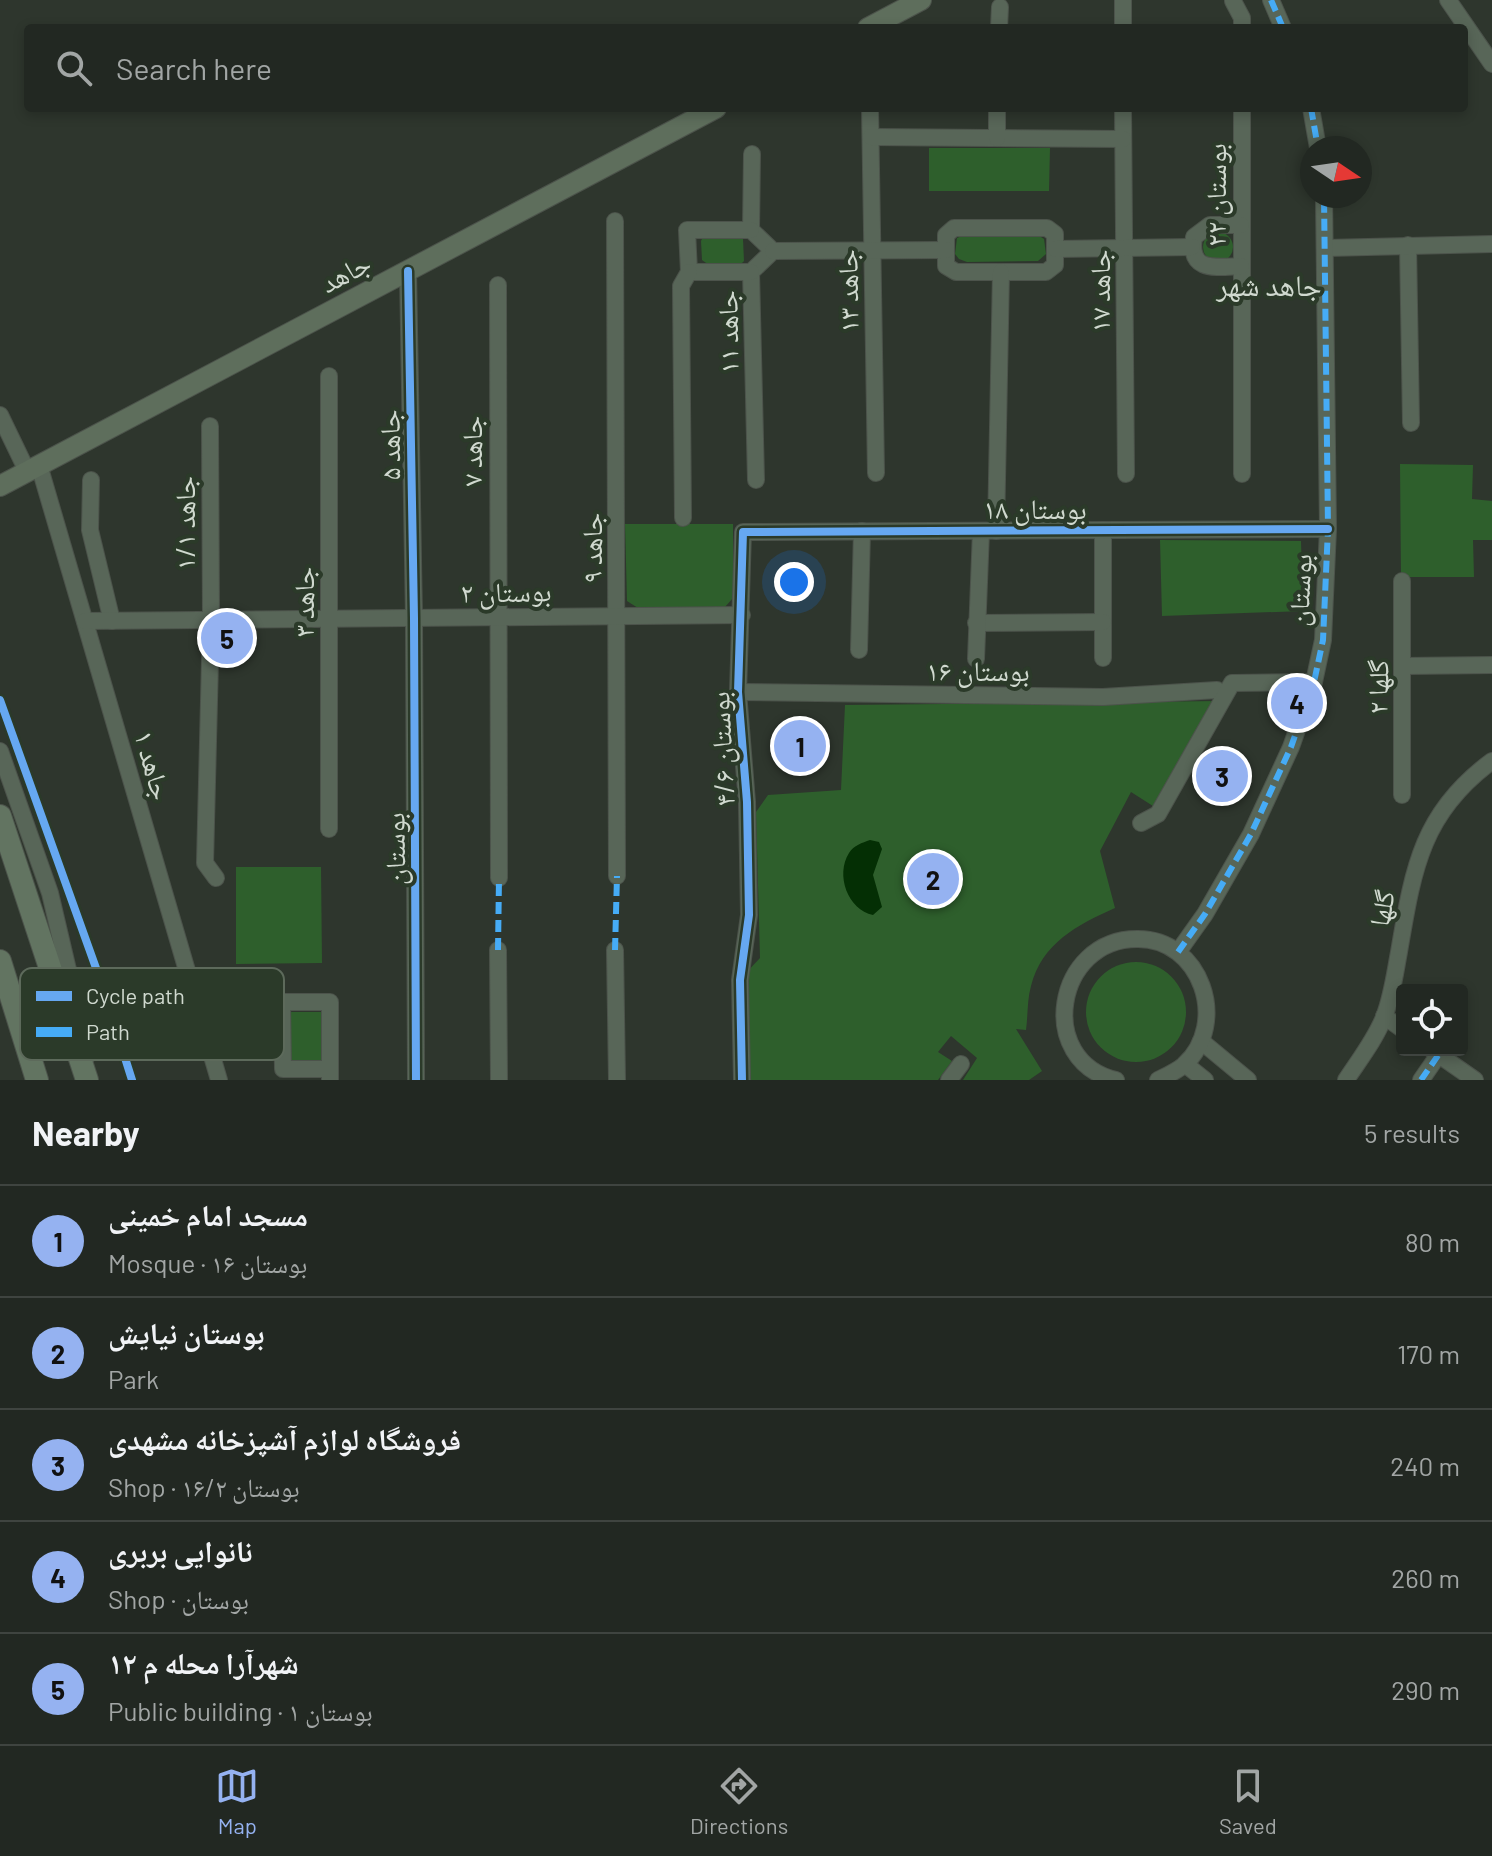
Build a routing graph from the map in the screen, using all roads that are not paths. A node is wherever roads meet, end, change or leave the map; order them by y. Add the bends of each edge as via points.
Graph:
1 (921, 0) edge
2 (1123, 0) edge
3 (1271, 0) edge
4 (1448, 0) edge
5 (1233, 1) edge
6 (1000, 7) dead end
7 (876, 24) edge
8 (999, 24) edge
9 (1123, 24) edge
10 (1242, 24) edge
11 (1281, 24) edge
12 (1464, 24) edge
13 (1468, 29) edge
14 (1492, 64) edge
15 (708, 112) edge
16 (870, 112) edge
17 (997, 112) edge
18 (1123, 112) edge
19 (1242, 112) edge
20 (1312, 112) edge
21 (1316, 136) edge
22 (871, 137) junction
23 (997, 138) junction
24 (1123, 139) junction
25 (752, 154) dead end
26 (1324, 208) edge
27 (615, 221) dead end
28 (1241, 225) junction
29 (751, 230) junction
30 (1492, 244) edge
31 (1408, 245) junction
32 (1192, 247) junction
33 (1124, 248) junction
34 (1326, 248) junction
35 (1056, 249) junction
36 (873, 250) junction
37 (946, 250) junction
38 (773, 251) junction
39 (1241, 266) junction
40 (408, 271) junction
41 (689, 272) junction
42 (751, 272) junction
43 (1001, 272) junction
44 (498, 285) dead end
45 (329, 376) dead end
46 (0, 415) edge
47 (1411, 423) dead end
48 (210, 426) dead end
49 (33, 468) junction
50 (876, 473) dead end
51 (1126, 474) dead end
52 (1242, 474) dead end
53 (91, 480) dead end
54 (756, 480) dead end
55 (0, 486) edge
56 (683, 518) dead end
57 (1328, 529) junction
58 (1103, 530) junction
59 (862, 531) junction
60 (989, 531) junction
61 (743, 532) joint
62 (1402, 581) dead end
63 (742, 615) junction
64 (617, 616) junction
65 (497, 617) junction
66 (414, 618) junction
67 (329, 619) junction
68 (211, 620) junction
69 (85, 621) junction
70 (112, 621) junction
71 (1103, 622) junction
72 (976, 623) junction
73 (859, 650) dead end
74 (1103, 658) dead end
75 (976, 659) dead end
76 (1492, 665) edge
77 (1404, 666) junction
78 (1314, 682) junction
79 (1225, 686) junction
80 (738, 692) junction
81 (0, 751) edge
82 (1492, 761) edge
83 (1402, 795) dead end
84 (0, 816) edge
85 (1141, 823) dead end
86 (329, 829) dead end
87 (617, 876) dead end
88 (216, 878) dead end
89 (499, 878) dead end
90 (498, 950) dead end
91 (615, 950) dead end
92 (1178, 952) junction
93 (0, 961) edge
94 (50, 968) edge
95 (68, 968) edge
96 (186, 968) edge
97 (284, 1002) edge
98 (1384, 1016) junction
99 (20, 1025) edge
100 (1396, 1025) edge
101 (1201, 1041) junction
102 (1434, 1056) edge
103 (1442, 1056) edge
104 (31, 1060) edge
105 (80, 1060) edge
106 (89, 1060) edge
107 (213, 1060) edge
108 (282, 1060) edge
109 (961, 1064) dead end
110 (1185, 1064) junction
111 (330, 1074) edge
112 (1091, 1076) edge
113 (37, 1080) edge
114 (87, 1080) edge
115 (94, 1080) edge
116 (219, 1080) edge
117 (416, 1080) edge
118 (499, 1080) edge
119 (617, 1080) edge
120 (742, 1080) edge
121 (949, 1080) edge
122 (1116, 1080) edge
123 (1158, 1080) edge
124 (1205, 1080) edge
125 (1248, 1080) edge
126 (1346, 1080) edge
127 (1421, 1080) edge
128 (1475, 1080) edge

1 - 7 main road
2 - 9 street
3 - 11 street
4 - 12 street
5 - 10 street
6 - 8 street
13 - 14 street
15 - 40 main road, جاهد
16 - 22 street, جاهد ۱۳
17 - 23 street
18 - 24 street, جاهد ۱۷
19 - 28 street, بوستان ۲۲
20 - 21 street
22 - 23 street
22 - 36 street, جاهد ۱۳
23 - 24 street
24 - 33 street, جاهد ۱۷
25 - 29 street
26 - 34 street, بوستان
27 - 64 street, جاهد ۹
28 - 32 street via 1210,225 1194,237
28 - 39 street, بوستان ۲۲
29 - 38 street
29 - 41 street via 687,230
30 - 31 street
31 - 34 street
31 - 47 street
32 - 33 street
32 - 39 street via 1202,265
33 - 35 street
33 - 51 street, جاهد ۱۷
34 - 57 street, بوستان
35 - 37 street via 1055,234 1047,228 954,228 946,235
35 - 43 street via 1055,265 1046,272
36 - 37 street
36 - 38 street
36 - 50 street, جاهد ۱۳
37 - 43 street via 946,266 956,272
38 - 42 street, جاهد ۱۱
39 - 52 street, بوستان ۲۲
40 - 49 main road, جاهد
40 - 66 street, جاهد ۵
41 - 42 street
41 - 56 street via 681,286
42 - 54 street, جاهد ۱۱
43 - 60 street
44 - 65 street, جاهد ۷
45 - 67 street, جاهد ۳
46 - 49 street, جاهد ۱
48 - 68 street, جاهد ۱/۱
49 - 55 main road, جاهد
49 - 69 street, جاهد ۱
53 - 70 street via 90,530
57 - 58 street, بوستان ۱۸
57 - 78 street, بوستان via 1324,626
58 - 60 street, بوستان ۱۸
58 - 71 street
59 - 60 street, بوستان ۱۸
59 - 61 street, بوستان ۱۸
59 - 73 street
60 - 72 street
61 - 63 street, بوستان ۴/۶
62 - 77 street, گلها ۲
63 - 64 street, بوستان ۲
63 - 80 street, بوستان ۴/۶
64 - 65 street, بوستان ۲
64 - 87 street, جاهد ۹
65 - 66 street, بوستان ۲
65 - 89 street, جاهد ۷
66 - 67 street, بوستان ۲
66 - 117 street, بوستان
67 - 68 street, بوستان ۲
67 - 86 street, جاهد ۳
68 - 70 street, بوستان ۲
68 - 88 street, جاهد ۱/۱ via 205,863
69 - 70 street, بوستان ۲
69 - 96 street, جاهد ۱
71 - 72 street
71 - 74 street
72 - 75 street
76 - 77 street
77 - 83 street, گلها ۲
78 - 79 street, بوستان ۱۶
78 - 92 street, بوستان via 1251,834
79 - 80 street, بوستان ۱۶ via 1103,697
79 - 85 street via 1158,814
80 - 120 street, بوستان ۴/۶ via 749,915 740,980
81 - 95 street via 50,893
82 - 98 street, گلها via 1452,796 1424,841
84 - 94 highway
90 - 118 street
91 - 119 street
92 - 101 street via 1204,986 1208,1014
92 - 112 street via 1139,938 1111,943 1087,958 1070,981 1063,1008 1068,1037
93 - 99 highway
97 - 111 street via 330,1002
98 - 100 street
98 - 126 street, گلها
101 - 110 street
101 - 125 street
102 - 127 street
103 - 128 street
104 - 113 highway
105 - 114 highway
106 - 115 street
107 - 116 street, جاهد ۱
108 - 111 street via 283,1069
109 - 121 street
110 - 123 street
110 - 124 street
112 - 122 street

